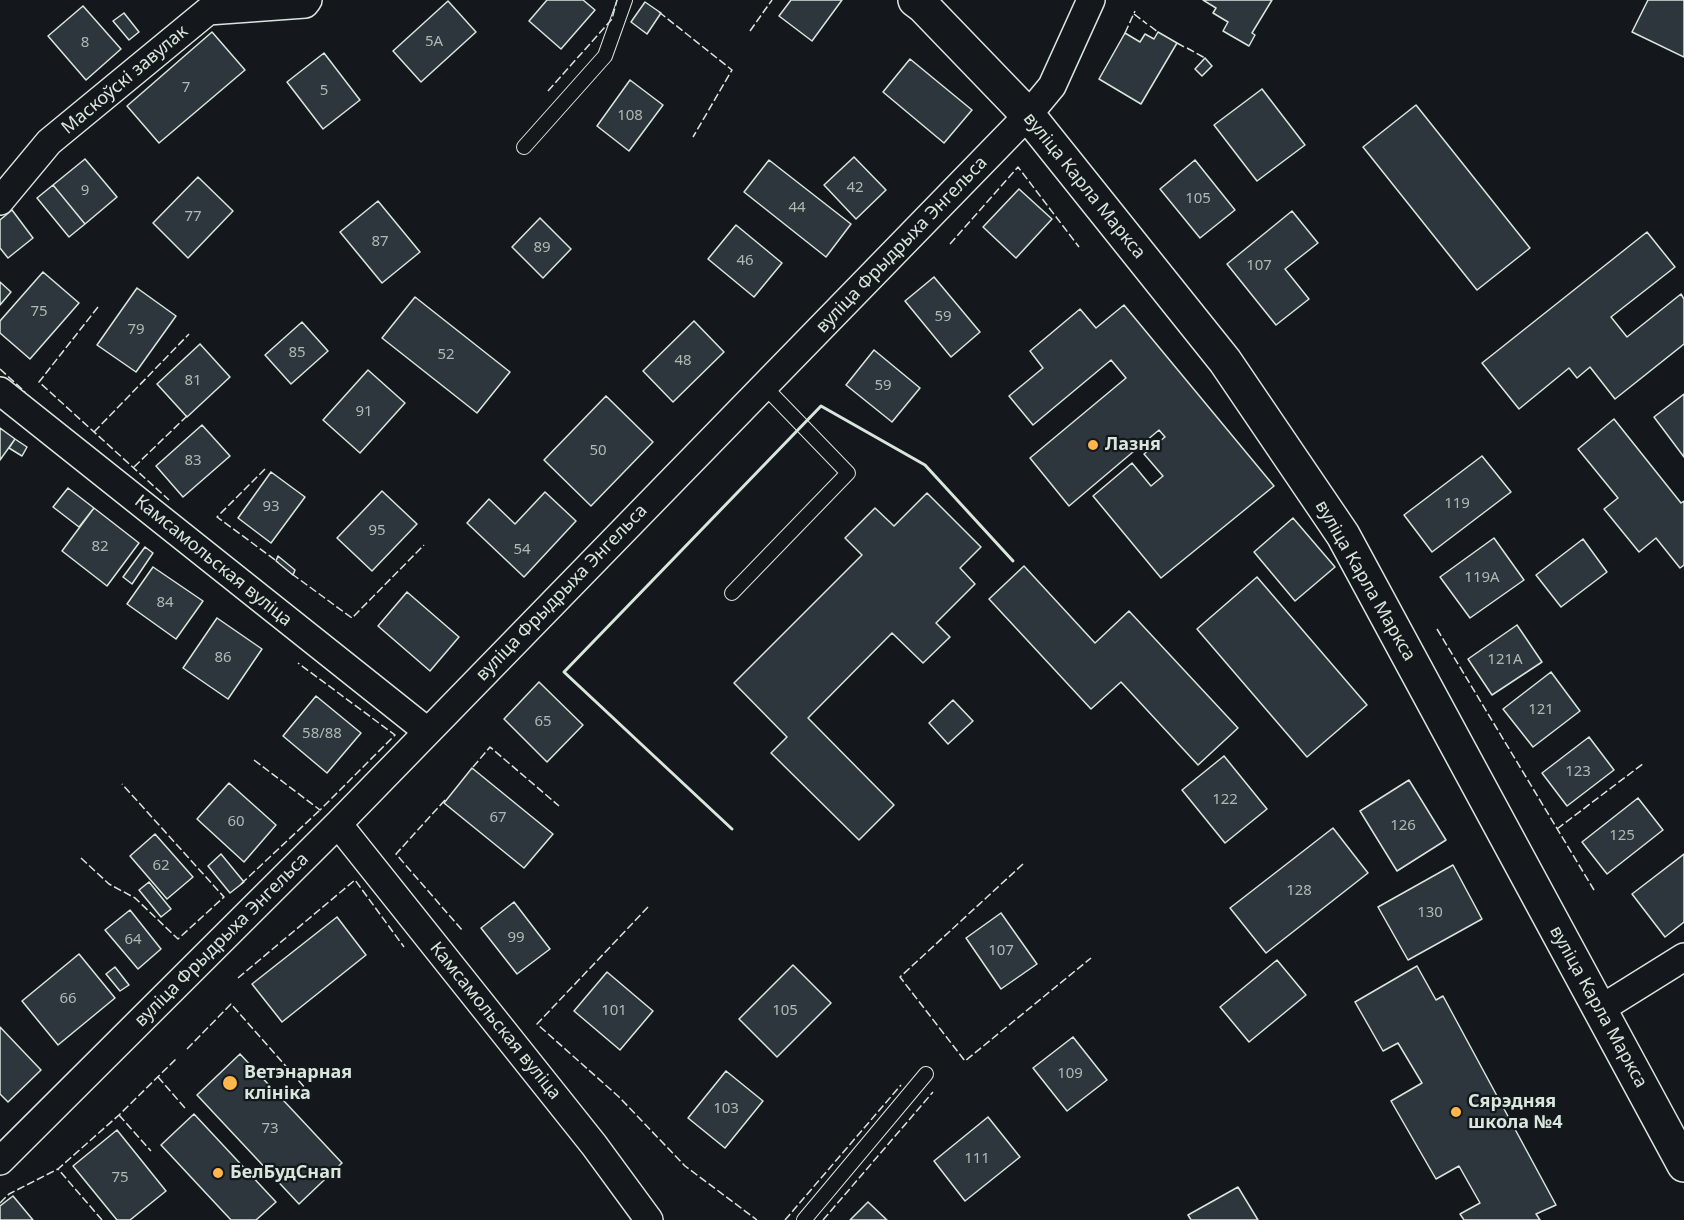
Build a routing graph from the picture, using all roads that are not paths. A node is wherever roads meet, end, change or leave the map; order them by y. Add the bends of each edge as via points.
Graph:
1 (308, 0) edge
2 (626, 0) edge
3 (915, 0) edge
4 (1091, 0) edge
5 (1028, 115) junction
6 (524, 147) dead end
7 (0, 201) edge
8 (764, 386) junction
9 (0, 391) edge
10 (732, 593) dead end
11 (427, 731) junction
12 (338, 824) junction
13 (1684, 957) edge
14 (1599, 1010) junction
15 (926, 1074) dead end
16 (0, 1161) edge
17 (1684, 1165) edge
18 (649, 1220) edge
19 (804, 1220) edge

1 - 7 street, Маскоўскі завулак via 305,4 208,11 50,142
2 - 6 lane via 605,56
3 - 5 main road, вуліца Карла Маркса
4 - 5 street, вуліца Фрыдрыха Энгельса via 1052,86
5 - 8 street, вуліца Фрыдрыха Энгельса
5 - 14 main road, вуліца Карла Маркса via 1225,361 1343,535
8 - 10 lane via 848,472
8 - 11 street, вуліца Фрыдрыха Энгельса
9 - 11 street, Камсамольская вуліца
11 - 12 street, вуліца Фрыдрыха Энгельса
12 - 16 street, вуліца Фрыдрыха Энгельса
12 - 18 street, Камсамольская вуліца via 594,1145
13 - 14 street
14 - 17 main road, вуліца Карла Маркса
15 - 19 lane

